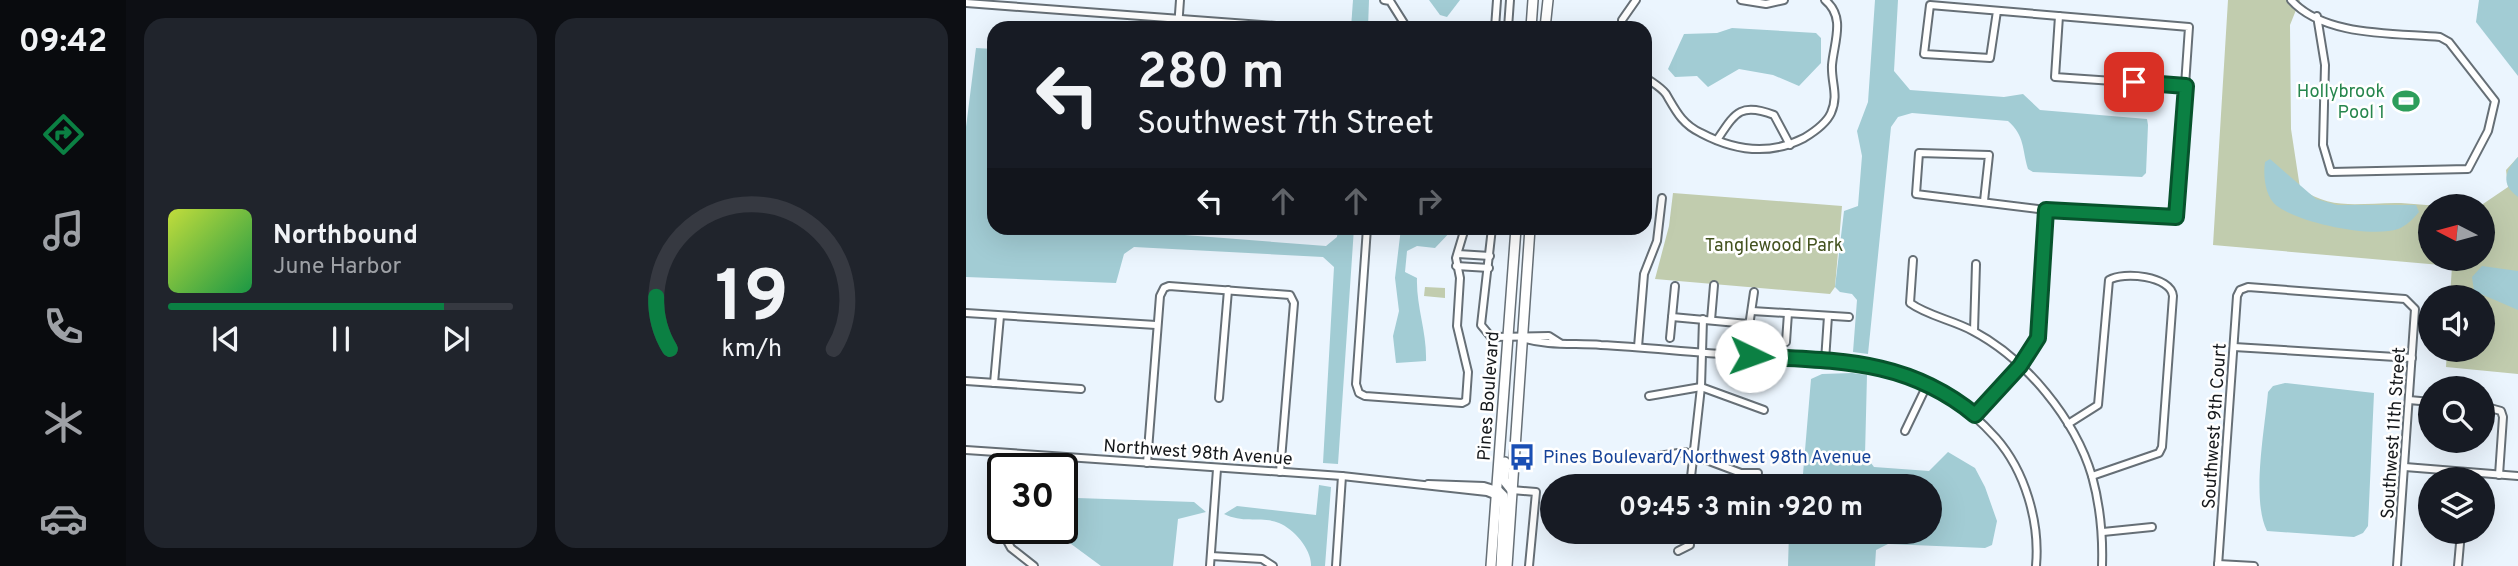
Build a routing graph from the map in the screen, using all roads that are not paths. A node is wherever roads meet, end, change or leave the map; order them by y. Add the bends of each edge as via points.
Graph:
1 (1180, 0) edge
2 (1384, 0) edge
3 (1497, 0) edge
4 (1510, 0) edge
5 (1533, 0) edge
6 (1548, 0) edge
7 (1636, 0) edge
8 (1741, 0) edge
9 (1784, 0) edge
10 (1825, 0) edge
11 (2291, 0) edge
12 (966, 3) edge
13 (1039, 4) edge
14 (1997, 11) junction
15 (2059, 16) junction
16 (2317, 16) junction
17 (1179, 18) junction
18 (1179, 21) edge
19 (1216, 21) edge
20 (1403, 21) edge
21 (1496, 21) edge
22 (1508, 21) edge
23 (1532, 21) edge
24 (1546, 21) edge
25 (1622, 21) edge
26 (1652, 82) edge
27 (2186, 86) junction
28 (1717, 140) junction
29 (1790, 145) junction
30 (1662, 198) dead end
31 (1984, 201) junction
32 (2046, 210) junction
33 (1367, 235) edge
34 (1463, 235) edge
35 (1492, 235) edge
36 (1515, 235) edge
37 (1529, 235) edge
38 (1458, 254) junction
39 (1490, 256) junction
40 (1913, 260) dead end
41 (1976, 264) dead end
42 (1456, 266) junction
43 (1489, 268) junction
44 (1714, 285) dead end
45 (1675, 286) dead end
46 (1228, 290) junction
47 (1754, 292) dead end
48 (2413, 303) joint
49 (1752, 310) junction
50 (966, 313) edge
51 (1788, 313) junction
52 (1000, 316) junction
53 (1828, 316) junction
54 (1672, 317) junction
55 (1849, 317) dead end
56 (1707, 320) junction
57 (1748, 324) junction
58 (1156, 325) junction
59 (1974, 331) junction
60 (1507, 338) junction
61 (1522, 338) junction
62 (1670, 338) dead end
63 (1747, 340) dead end
64 (1786, 341) dead end
65 (2234, 347) junction
66 (1638, 348) junction
67 (1701, 353) junction
68 (2412, 358) junction
69 (1825, 361) junction
70 (2020, 366) junction
71 (966, 381) edge
72 (994, 383) junction
73 (1928, 383) junction
74 (1701, 387) junction
75 (1081, 389) dead end
76 (1649, 397) dead end
77 (1219, 398) dead end
78 (2409, 400) junction
79 (2418, 401) edge
80 (2495, 409) edge
81 (1764, 410) dead end
82 (1502, 415) junction
83 (1975, 415) junction
84 (2068, 424) junction
85 (1905, 431) dead end
86 (966, 450) edge
87 (1008, 453) edge
88 (1693, 453) junction
89 (1078, 458) edge
90 (1645, 458) dead end
91 (1147, 463) junction
92 (2404, 467) junction
93 (1217, 469) junction
94 (2418, 469) edge
95 (1280, 472) junction
96 (1758, 473) dead end
97 (1691, 474) edge
98 (2092, 475) junction
99 (2495, 475) edge
100 (2499, 475) junction
101 (1342, 476) junction
102 (2518, 476) edge
103 (1512, 490) junction
104 (1497, 493) junction
105 (2152, 527) dead end
106 (2103, 532) junction
107 (1009, 544) edge
108 (1690, 544) edge
109 (2460, 544) edge
110 (1678, 551) dead end
111 (1211, 556) junction
112 (1272, 564) edge
113 (2218, 565) edge
114 (1034, 566) edge
115 (1210, 566) edge
116 (1336, 566) edge
117 (1491, 566) edge
118 (1501, 566) edge
119 (1507, 566) edge
120 (1529, 566) edge
121 (2036, 566) edge
122 (2102, 566) edge
123 (2254, 566) edge
124 (2397, 566) edge
125 (2458, 566) edge

1 - 17 street
2 - 20 street via 1390,1
3 - 21 street
4 - 22 street
5 - 23 highway
6 - 24 highway
7 - 25 street
8 - 9 street via 1766,4
10 - 29 street via 1834,8 1838,22 1831,115 1815,132
11 - 16 street
12 - 13 street
13 - 17 street
14 - 14 street via 1990,58 1926,54 1930,5
14 - 15 street
15 - 27 street via 2189,27
15 - 27 street via 2055,77
16 - 16 street via 2325,65 2323,145 2331,172 2468,169 2488,131 2495,101 2449,42 2440,37 2348,28
17 - 18 street
17 - 19 street
26 - 28 street via 1665,92 1685,122
27 - 32 street via 2176,217
28 - 29 street via 1738,148
28 - 29 street via 1732,117 1755,108 1774,115
30 - 66 street via 1657,241 1644,274
31 - 31 street via 1989,155 1919,153 1916,194
31 - 32 street
32 - 70 street via 2038,338
33 - 42 street via 1356,384 1365,396 1466,401 1468,372 1457,326 1460,278
34 - 38 street
35 - 39 street
36 - 60 highway, Pines Boulevard
37 - 61 highway, Pines Boulevard
38 - 39 street
38 - 42 street
39 - 43 street
40 - 59 street via 1910,303
41 - 59 street
42 - 43 street
43 - 60 street via 1481,325 1487,335
44 - 56 street
45 - 54 street
46 - 58 street via 1164,288
46 - 77 street
46 - 95 street via 1290,295 1294,303
47 - 49 street
48 - 65 street, Southwest 9th Court via 2248,287 2237,296
48 - 68 street, Southwest 11th Street
49 - 51 street
49 - 57 street
50 - 52 street
51 - 53 street
51 - 64 street
52 - 58 street
52 - 72 street
53 - 55 street
53 - 69 street
54 - 56 street
54 - 62 street
56 - 57 street
56 - 67 street
57 - 63 street
58 - 91 street
59 - 70 street
60 - 61 street
60 - 82 highway, Pines Boulevard
61 - 66 street via 1549,336 1561,344
61 - 103 highway, Pines Boulevard
65 - 68 street
65 - 113 street, Southwest 9th Court
66 - 67 street
67 - 69 street
67 - 74 street
68 - 78 street, Southwest 11th Street
69 - 73 street via 1891,369
70 - 83 street
70 - 84 street
71 - 72 street
72 - 75 street
73 - 83 street
73 - 85 street
74 - 76 street
74 - 81 street
74 - 88 street
78 - 79 street
78 - 92 street, Southwest 11th Street
80 - 100 street via 2501,411
82 - 103 highway via 1504,480
82 - 104 highway, Pines Boulevard
83 - 121 street via 2006,449 2021,480 2033,516
84 - 98 street
84 - 98 street via 2098,405 2109,280 2116,275 2170,285 2173,296 2159,453
86 - 87 street, Northwest 98th Avenue
88 - 90 street
88 - 96 street via 1741,473
88 - 97 street
89 - 91 street, Northwest 98th Avenue
91 - 93 street, Northwest 98th Avenue
92 - 94 street
92 - 124 street, Southwest 11th Street
93 - 95 street, Northwest 98th Avenue
93 - 111 street
95 - 101 street, Northwest 98th Avenue
98 - 106 street
99 - 100 street
100 - 102 street
101 - 104 street, Northwest 98th Avenue via 1484,485
101 - 116 street
103 - 119 highway, Pines Boulevard
103 - 120 street via 1536,492
104 - 117 highway, Pines Boulevard
104 - 118 highway via 1503,496 1504,506
105 - 106 street
106 - 122 street
107 - 114 street
108 - 110 street
109 - 125 street
111 - 112 street
111 - 115 street
113 - 123 street

